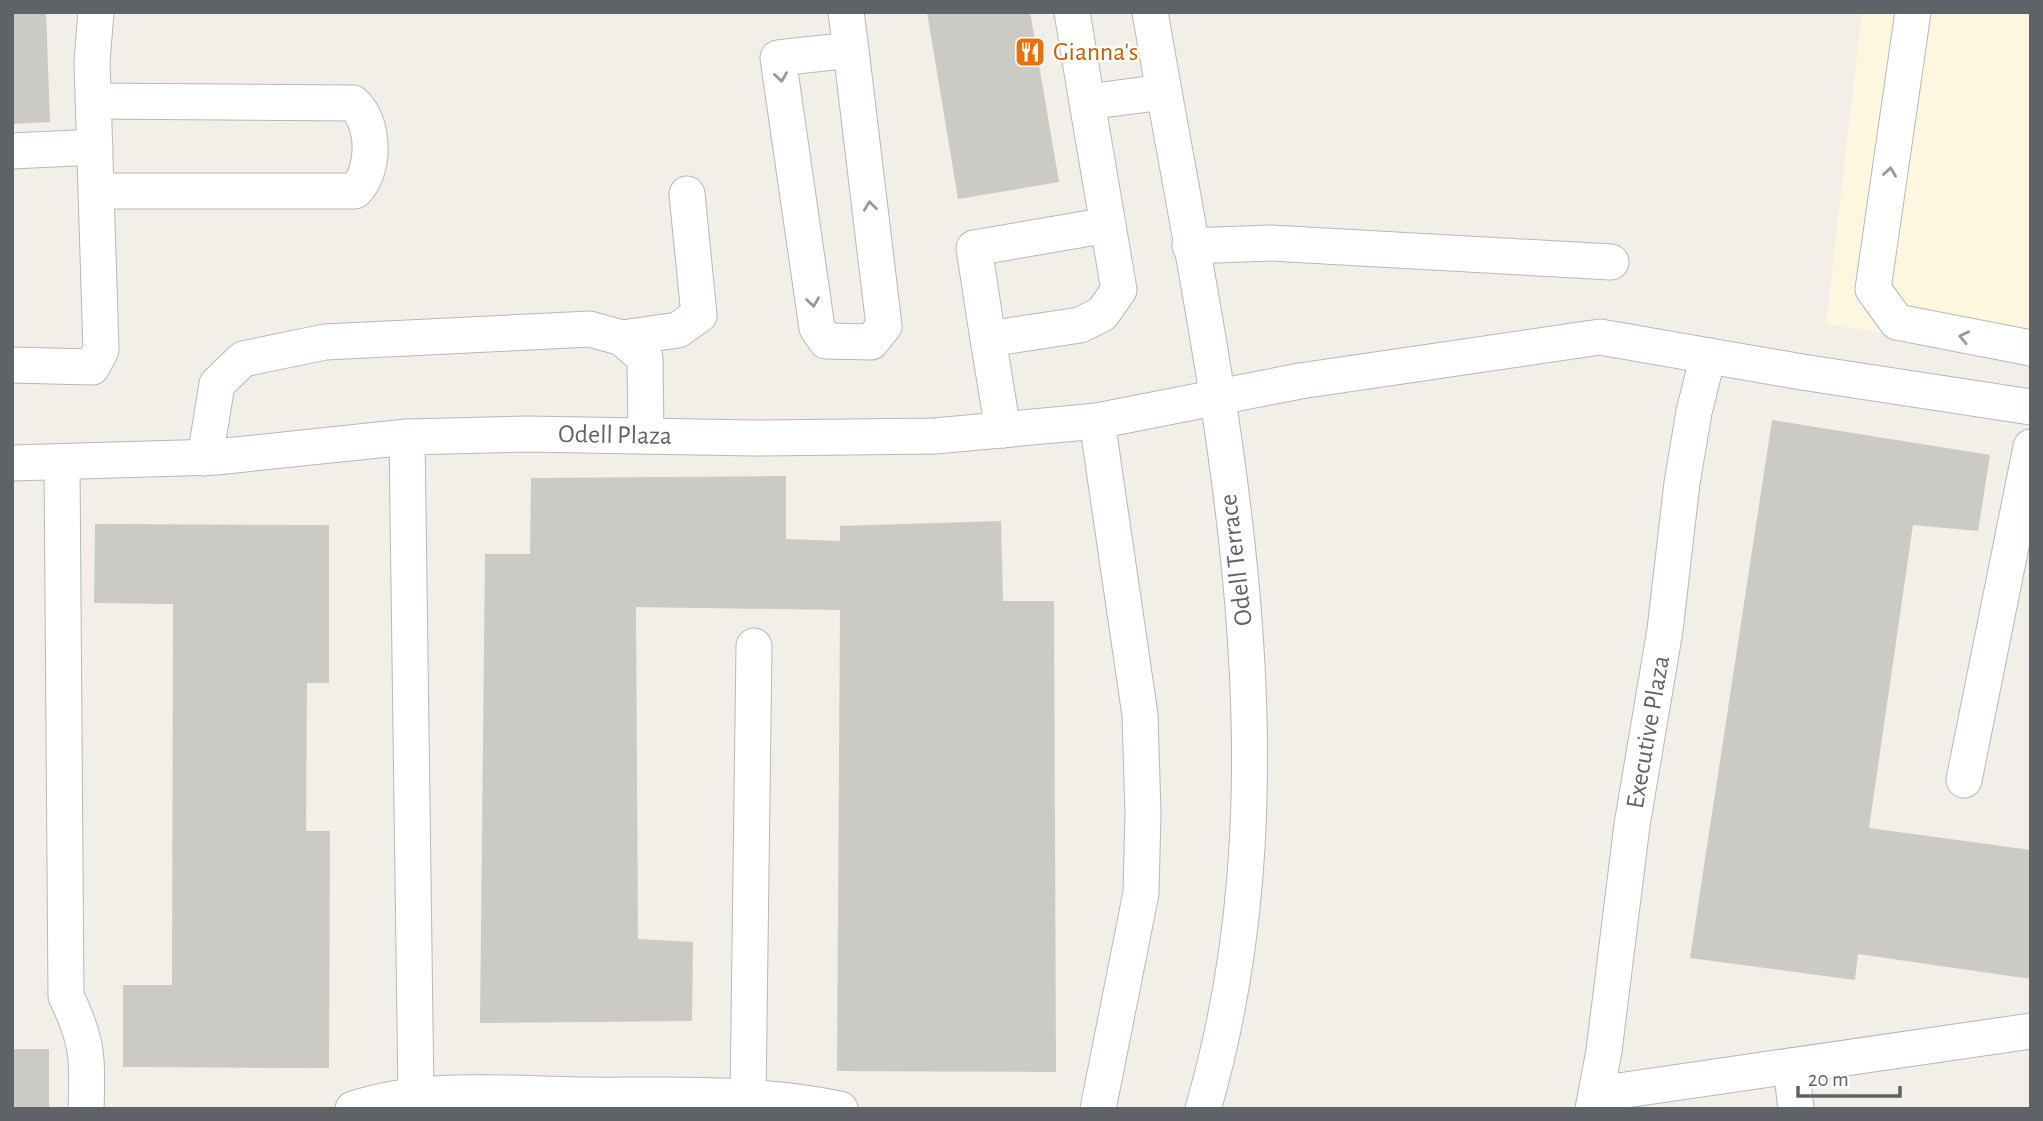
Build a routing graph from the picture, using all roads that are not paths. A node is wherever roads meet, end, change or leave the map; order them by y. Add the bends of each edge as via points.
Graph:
1 (96, 12) edge
2 (846, 12) edge
3 (1072, 12) edge
4 (1150, 12) edge
5 (1913, 12) edge
6 (851, 50) junction
7 (1164, 92) junction
8 (94, 101) junction
9 (1087, 102) junction
10 (95, 147) junction
11 (12, 151) edge
12 (97, 191) junction
13 (687, 194) dead end
14 (1108, 225) junction
15 (1191, 246) junction
16 (1611, 262) dead end
17 (622, 338) junction
18 (988, 339) junction
19 (2031, 348) edge
20 (1708, 356) junction
21 (12, 365) edge
22 (1216, 397) junction
23 (2031, 407) edge
24 (1097, 421) junction
25 (1003, 430) junction
26 (646, 436) junction
27 (407, 437) junction
28 (2031, 447) edge
29 (205, 458) junction
30 (12, 463) edge
31 (62, 464) junction
32 (754, 646) dead end
33 (1964, 780) dead end
34 (2031, 1031) edge
35 (1791, 1066) junction
36 (416, 1097) junction
37 (748, 1098) junction
38 (1596, 1101) edge
39 (550, 1102) edge
40 (86, 1109) edge
41 (352, 1109) edge
42 (839, 1109) edge
43 (1098, 1109) edge
44 (1203, 1109) edge
45 (1796, 1109) edge

1 - 8 street
2 - 6 street
3 - 9 street
4 - 7 street, Odell Terrace
19 -> 5 street via 1897,323 1873,289
6 -> 6 street via 778,58 817,328 827,341 871,342 884,326
7 - 9 street
7 - 15 street, Odell Terrace
8 - 10 street
8 - 12 street via 353,103 363,112 368,132 368,167 355,191
9 - 14 street
10 - 11 street
10 - 12 street
12 - 21 street via 99,358 92,367
13 - 17 street via 699,315 678,331
14 - 18 street via 1119,290 1102,314 1080,325
14 - 18 street via 974,248
15 - 16 street via 1271,243
15 - 22 street, Odell Terrace
17 - 26 street via 645,358
17 - 29 street via 590,329 326,342 243,359 217,384
18 - 25 street
20 - 22 street via 1600,337
20 - 23 street
20 - 38 street, Executive Plaza via 1682,483
22 - 24 street, Odell Plaza
22 - 44 street, Odell Terrace via 1244,609 1250,825 1240,938
24 - 25 street, Odell Plaza
24 - 43 street via 1137,689 1143,813 1141,893
25 - 26 street, Odell Plaza via 935,436
26 - 27 street, Odell Plaza
27 - 29 street, Odell Plaza
27 - 36 street
28 - 33 street
29 - 31 street, Odell Plaza
30 - 31 street, Odell Plaza
31 - 40 street via 66,996 80,1024 88,1056
32 - 37 street
34 - 35 street
35 - 38 street
35 - 45 street
36 - 39 street via 453,1093
36 - 41 street via 375,1101
37 - 39 street
37 - 42 street

